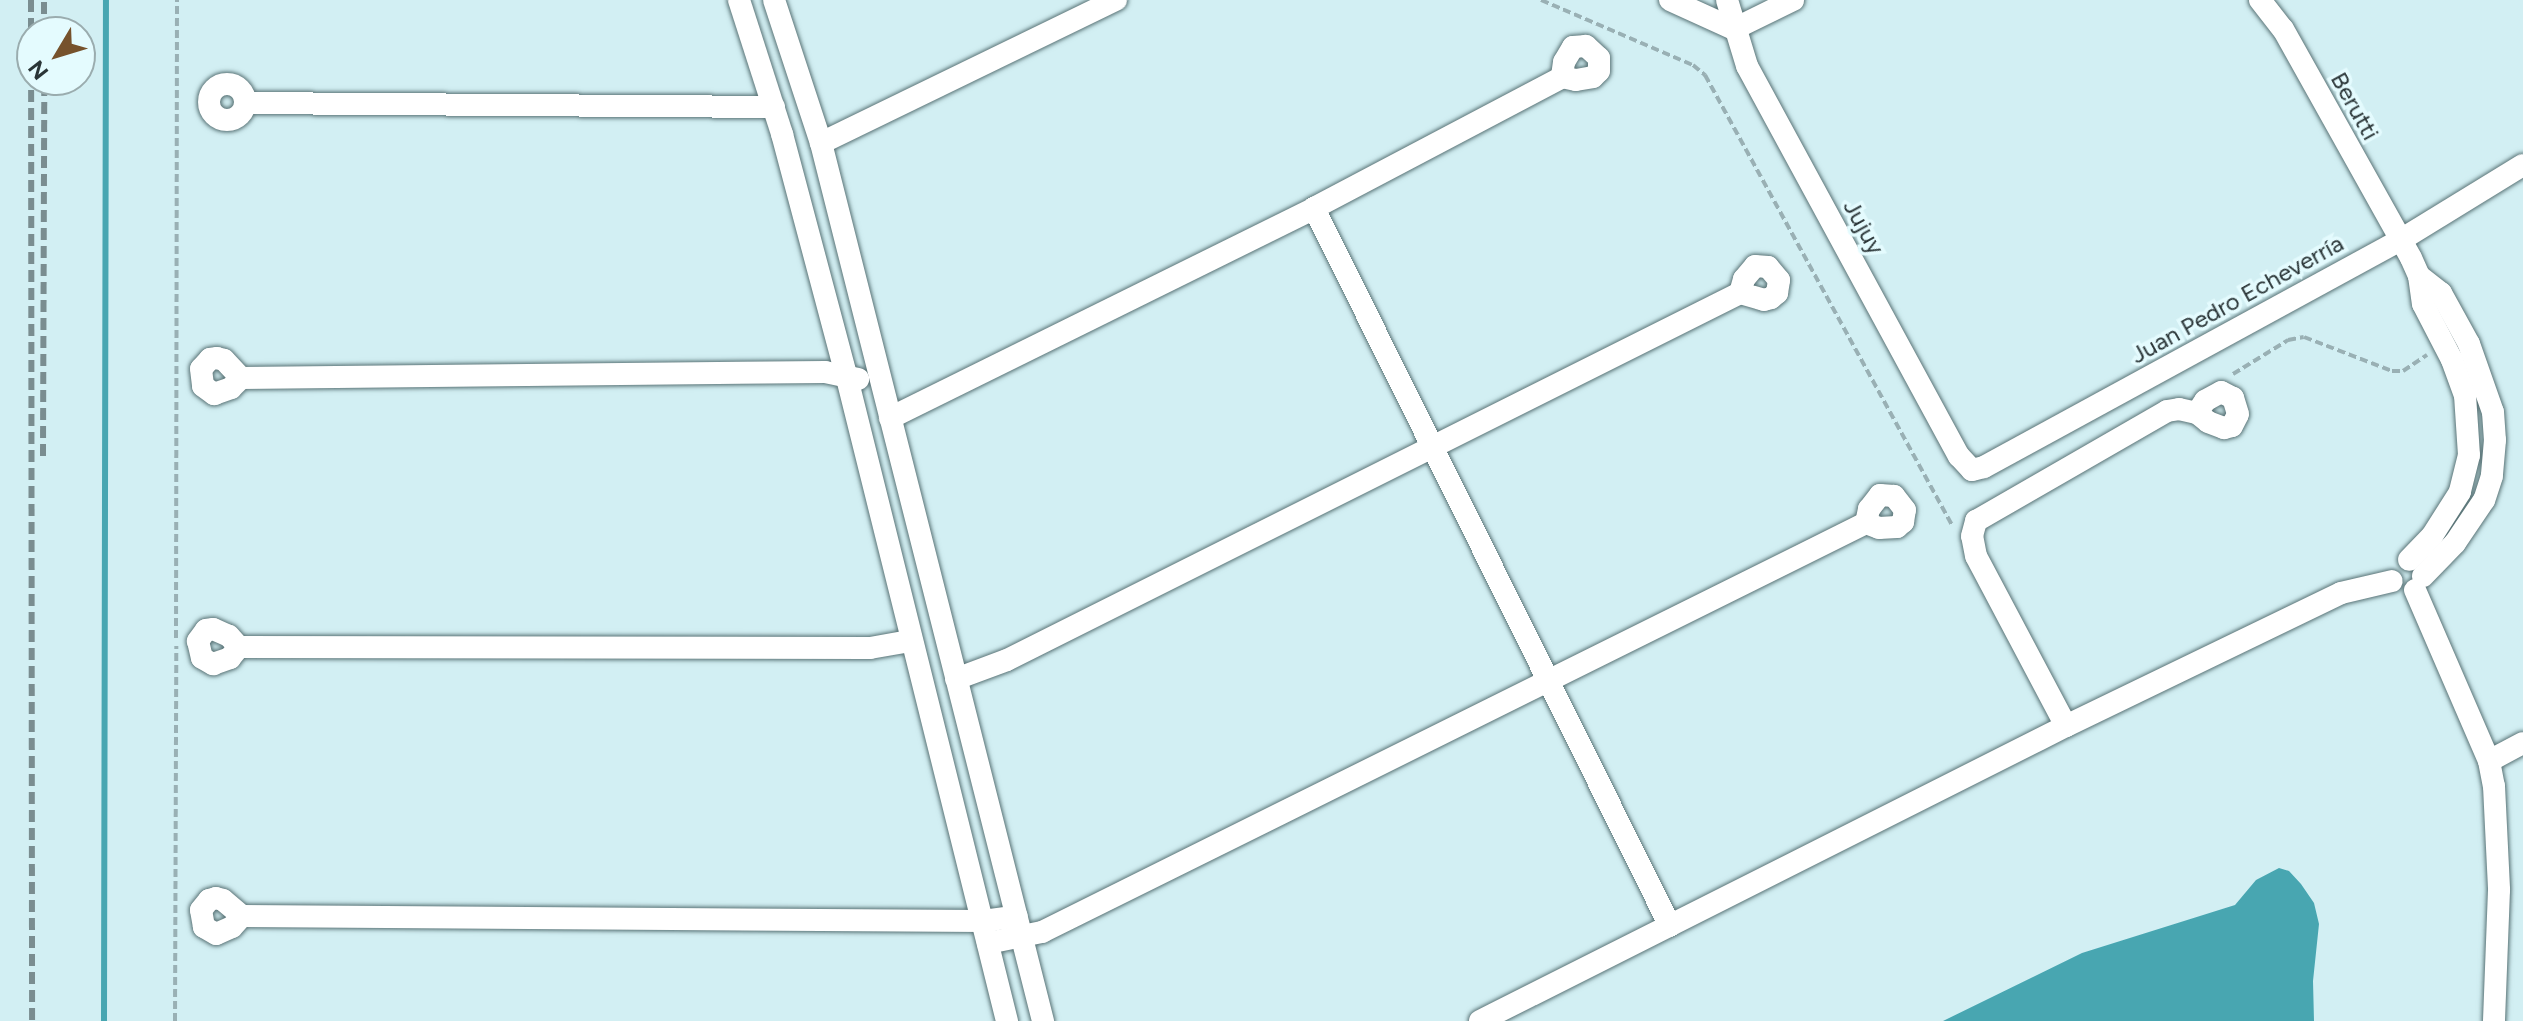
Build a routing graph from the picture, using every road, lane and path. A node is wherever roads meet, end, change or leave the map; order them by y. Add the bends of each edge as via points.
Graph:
1 (177, 0) edge
2 (739, 0) edge
3 (774, 0) edge
4 (1116, 0) edge
5 (1541, 0) edge
6 (1670, 0) edge
7 (1727, 0) edge
8 (1793, 0) edge
9 (2260, 0) edge
10 (1734, 29) junction
11 (1562, 77) dead end
12 (801, 83) junction
13 (772, 100) junction
14 (245, 103) dead end
15 (782, 134) junction
16 (818, 134) junction
17 (2523, 165) edge
18 (1314, 208) junction
19 (2399, 241) junction
20 (2419, 276) junction
21 (1740, 293) dead end
22 (2444, 343) junction
23 (241, 378) dead end
24 (847, 378) junction
25 (881, 382) junction
26 (2221, 392) junction
27 (2197, 413) junction
28 (890, 418) junction
29 (1432, 445) junction
30 (1972, 470) joint
31 (1866, 523) dead end
32 (1972, 536) junction
33 (2416, 575) junction
34 (941, 619) junction
35 (908, 634) junction
36 (239, 647) dead end
37 (954, 671) junction
38 (918, 672) junction
39 (1549, 679) junction
40 (2066, 726) junction
41 (2523, 743) edge
42 (2489, 761) junction
43 (242, 916) dead end
44 (1019, 926) junction
45 (1670, 926) junction
46 (986, 932) junction
47 (175, 1021) edge
48 (1007, 1021) edge
49 (1043, 1021) edge
50 (1480, 1021) edge
51 (2494, 1021) edge

1 - 47 path
2 - 13 street
3 - 12 street
4 - 16 street
5 - 32 path via 1693,65 1705,75 1946,518
6 - 10 street
7 - 10 street, Jujuy
8 - 10 street
9 - 19 street, Berutti via 2283,29
10 - 30 street, Jujuy via 1747,66 1959,456
11 - 18 street
12 - 13 street
12 - 16 street
13 - 14 street
13 - 15 street
15 - 16 street
15 - 24 street
16 - 25 street
17 - 19 street, Juan Pedro Echeverría
18 - 28 street
18 - 29 street
19 - 20 street, Berutti
19 - 30 street, Juan Pedro Echeverría
20 - 22 street via 2423,304
20 - 33 street via 2441,293 2469,344 2493,412 2495,440 2484,500 2455,543
21 - 29 street
22 - 26 path via 2403,371 2392,371 2315,339 2288,340 2230,375
22 - 33 street via 2465,395 2469,455 2460,492 2432,536
23 - 24 street via 825,372
24 - 25 street
24 - 35 street
25 - 28 street
26 - 27 street
26 - 27 street via 2237,403 2232,426 2217,427
27 - 32 street via 2167,411 1988,511 1976,521
28 - 34 street
29 - 37 street via 1007,660
29 - 39 street
31 - 39 street
32 - 40 street via 1976,556
33 - 40 street via 2394,567 2392,581 2341,593
33 - 42 street
34 - 35 street via 930,618
34 - 37 street
35 - 36 street via 870,648
35 - 38 street
37 - 38 street
37 - 44 street
38 - 46 street
39 - 44 street via 1042,932
39 - 45 street
40 - 45 street
41 - 42 street
42 - 51 street via 2498,837
43 - 46 street
44 - 46 street
44 - 49 street
45 - 50 street
46 - 48 street

